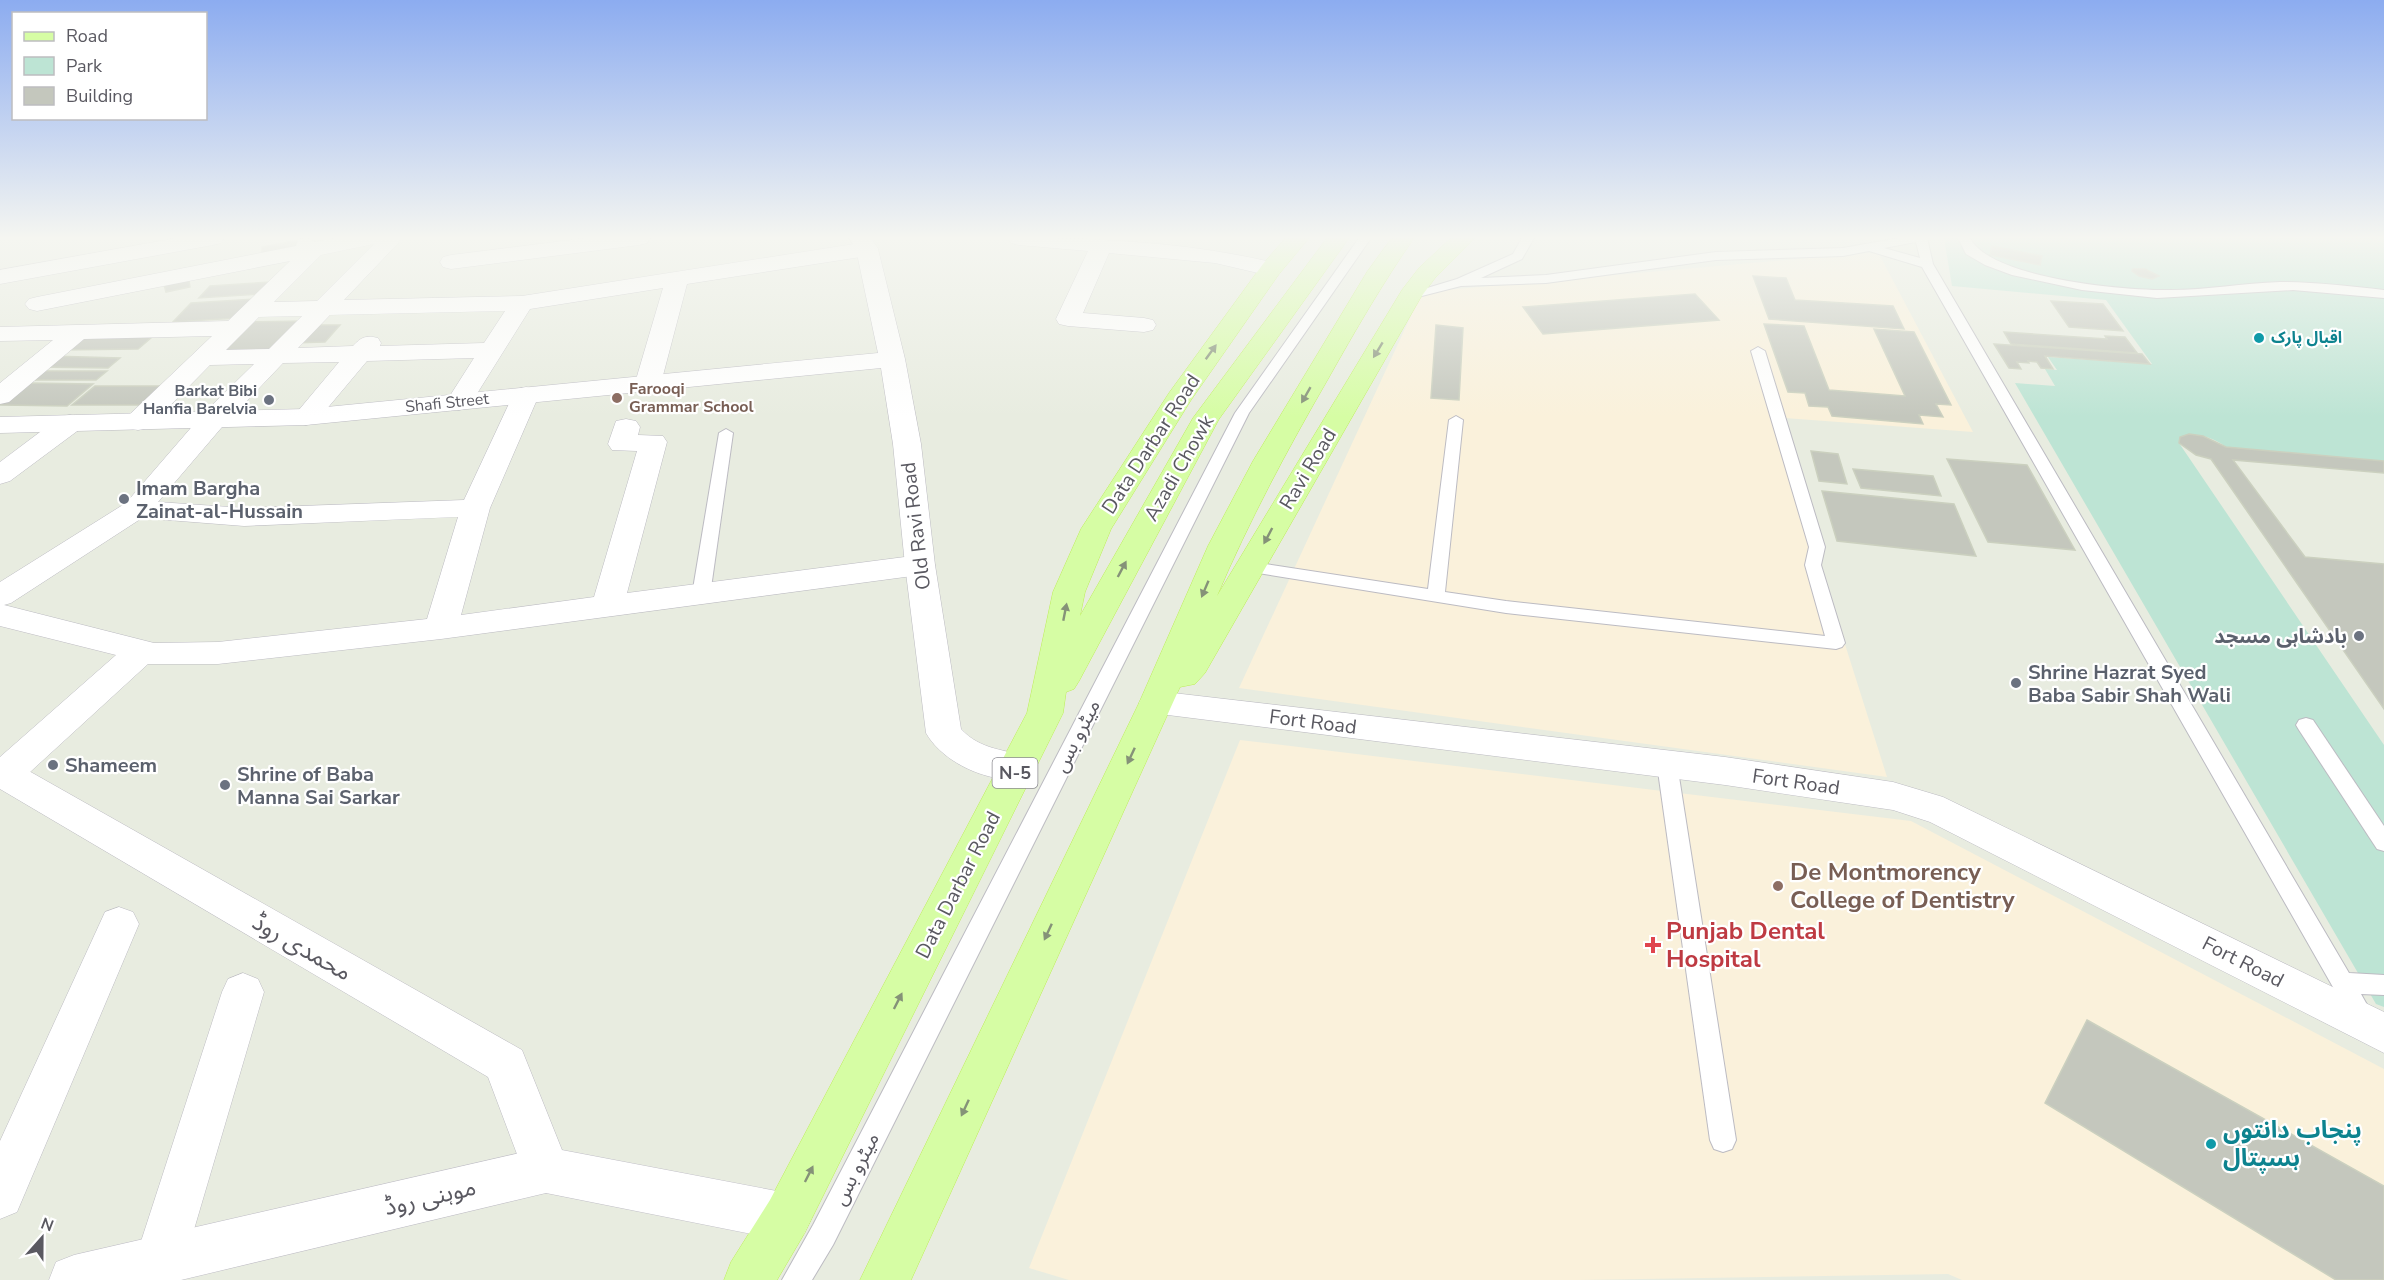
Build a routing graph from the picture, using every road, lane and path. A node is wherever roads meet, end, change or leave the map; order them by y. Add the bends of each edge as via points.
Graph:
1 (65, 298) edge
2 (264, 298) edge
3 (334, 298) edge
4 (557, 298) edge
5 (672, 298) edge
6 (877, 298) edge
7 (1078, 298) edge
8 (1250, 298) edge
9 (1294, 298) edge
10 (1323, 298) edge
11 (1363, 298) edge
12 (1408, 298) edge
13 (1947, 298) edge
14 (522, 303) junction
15 (37, 304) dead end
16 (399, 307) junction
17 (323, 309) junction
18 (242, 319) junction
19 (1144, 325) dead end
20 (78, 332) junction
21 (0, 334) edge
22 (492, 350) junction
23 (1758, 351) dead end
24 (361, 352) junction
25 (277, 355) junction
26 (203, 358) junction
27 (892, 359) junction
28 (648, 383) junction
29 (526, 395) junction
30 (0, 396) edge
31 (459, 402) junction
32 (306, 417) junction
33 (1456, 420) dead end
34 (212, 421) junction
35 (138, 422) junction
36 (70, 423) junction
37 (0, 425) edge
38 (626, 427) dead end
39 (726, 433) dead end
40 (0, 475) edge
41 (476, 508) junction
42 (136, 509) junction
43 (920, 565) junction
44 (1252, 567) junction
45 (701, 595) junction
46 (0, 596) edge
47 (1436, 597) junction
48 (608, 606) junction
49 (0, 615) edge
50 (441, 628) junction
51 (142, 651) junction
52 (1156, 703) junction
53 (1045, 713) junction
54 (2306, 725) dead end
55 (1667, 764) junction
56 (1018, 767) junction
57 (2, 773) edge
58 (2384, 843) edge
59 (119, 924) dead end
60 (2343, 983) junction
61 (2384, 986) edge
62 (243, 992) dead end
63 (2375, 1028) edge
64 (1723, 1140) dead end
65 (546, 1170) junction
66 (0, 1195) edge
67 (788, 1217) junction
68 (160, 1260) junction
69 (74, 1280) edge
70 (749, 1280) edge
71 (796, 1280) edge
72 (885, 1280) edge

1 - 15 street
2 - 18 street
3 - 17 street
4 - 14 street
5 - 28 street
6 - 27 street, Old Ravi Road
7 - 19 street via 1068,319
53 -> 8 main road, Data Darbar Road / N-5 via 1069,592 1096,529 1178,399
53 -> 9 main road, Azadi Chowk via 1206,418
10 - 71 lane, میٹرو بس via 1242,412 823,1235
11 -> 52 main road via 1267,461 1223,546
12 -> 44 main road, Ravi Road
13 - 60 lane
14 - 16 street
14 - 22 street
16 - 17 street
16 - 24 street
17 - 18 street
17 - 25 street
18 - 20 street
18 - 26 street
20 - 21 street
20 - 30 street
22 - 24 street
22 - 31 street
23 - 47 lane via 1817,547 1813,564 1836,643
24 - 25 street
24 - 32 street
25 - 26 street
25 - 34 street
26 - 35 street
27 - 28 street, Shafi Street
27 - 43 street, Old Ravi Road via 907,444
28 - 29 street, Shafi Street
29 - 31 street, Shafi Street
29 - 41 street
31 - 32 street, Shafi Street
32 - 34 street, Shafi Street
33 - 47 lane
34 - 35 street, Shafi Street
34 - 42 street
35 - 36 street, Shafi Street
36 - 37 street, Shafi Street
36 - 40 street
38 - 48 street via 622,444 653,442
39 - 45 lane
41 - 42 street via 244,518
41 - 50 street
42 - 46 street
43 - 45 street
43 - 56 street, Old Ravi Road via 944,733 969,756
44 - 47 lane
44 - 52 main road, Ravi Road via 1193,665
45 - 48 street
48 - 50 street
49 - 51 street
50 - 51 street via 218,653
51 - 57 street
52 - 55 street, Fort Road
52 -> 72 main road
53 - 56 main road, Data Darbar Road / N-5
54 - 58 lane
55 - 63 street, Fort Road via 1893,796 1943,811
55 - 64 lane
67 -> 56 main road, Data Darbar Road / N-5
57 - 65 street, محمدی روڈ via 506,1065
59 - 66 street
60 - 61 lane
60 - 63 lane
62 - 68 street
65 - 67 street, موہنی روڈ
65 - 68 street, موہنی روڈ
67 - 70 main road, Data Darbar Road / N-5
68 - 69 street, موہنی روڈ

